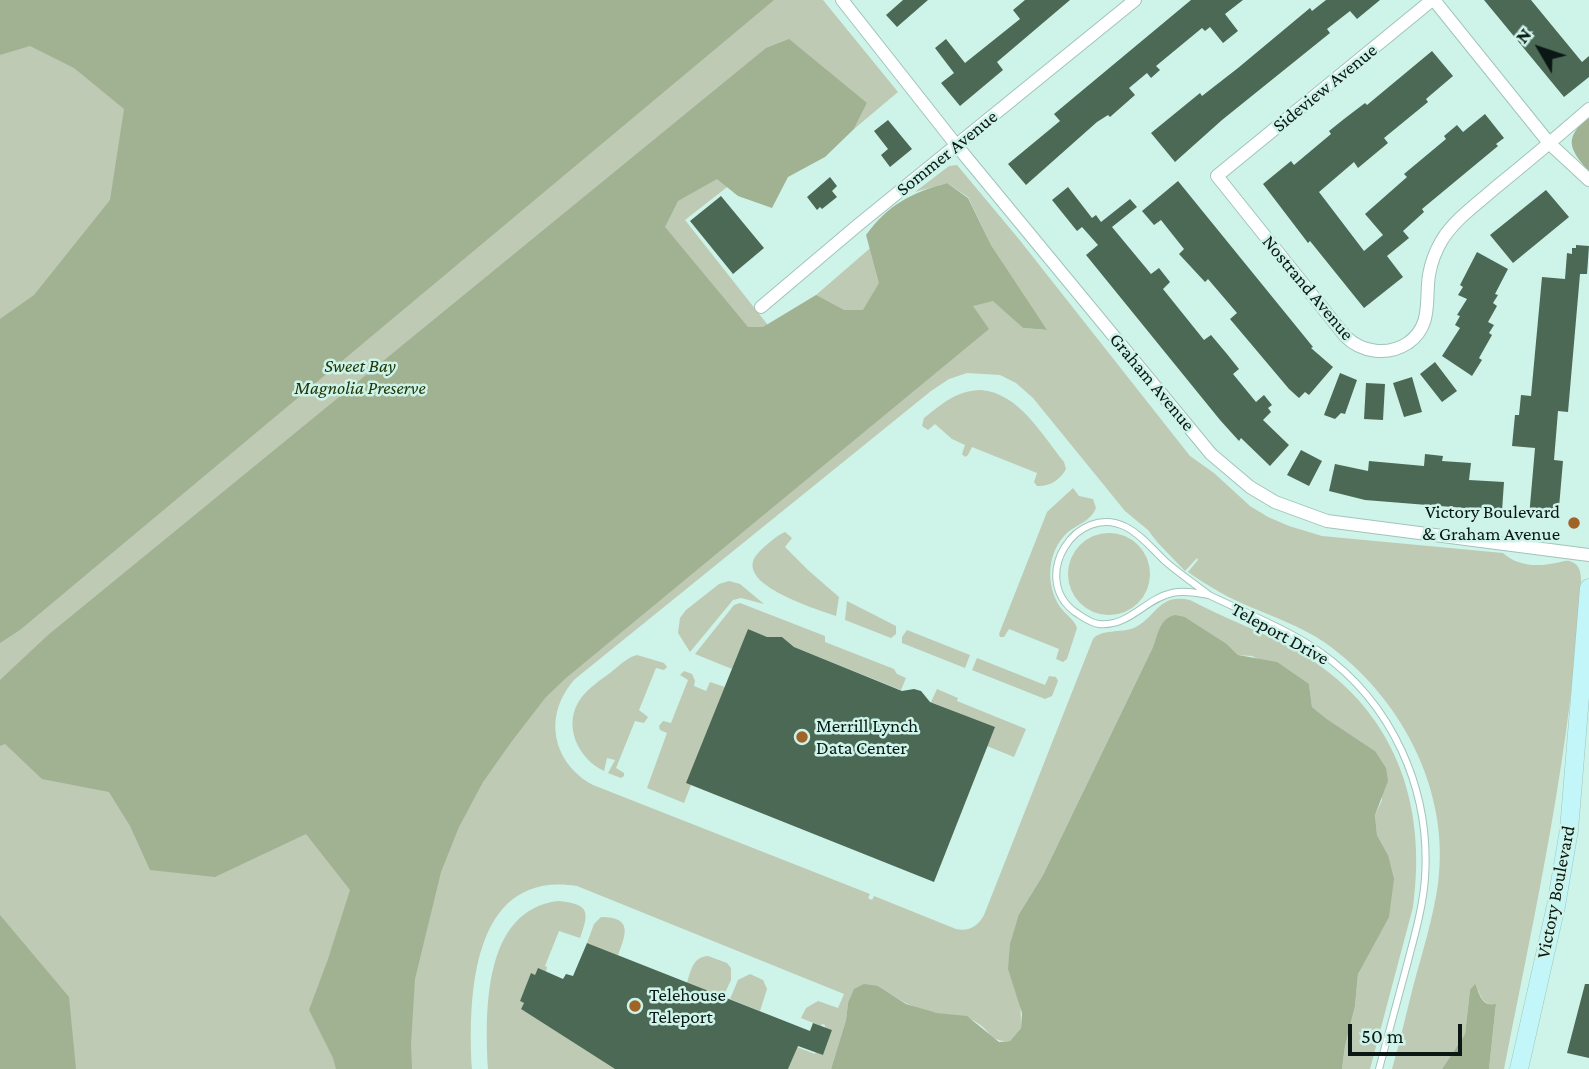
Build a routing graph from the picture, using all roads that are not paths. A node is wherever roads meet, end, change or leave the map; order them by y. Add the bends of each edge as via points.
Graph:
1 (1135, 0) edge
2 (1433, 0) edge
3 (847, 2) edge
4 (1589, 109) edge
5 (1549, 143) junction
6 (957, 146) junction
7 (1217, 176) joint
8 (1589, 180) edge
9 (761, 307) dead end
10 (1589, 555) edge
11 (1589, 588) edge
12 (1209, 595) junction
13 (1584, 732) edge
14 (1379, 1069) edge
15 (1519, 1069) edge

1 - 6 street, Sommer Avenue
2 - 5 street
2 - 7 street, Sideview Avenue
3 - 6 street, Graham Avenue
4 - 5 street, Nostrand Avenue
5 - 7 street, Nostrand Avenue via 1454,224 1434,257 1422,327 1407,343 1381,352 1357,346 1345,336
5 - 8 street
6 - 9 street, Sommer Avenue
6 - 10 street, Graham Avenue via 1211,454 1250,487 1284,506 1327,520
11 - 13 main road, Victory Boulevard
12 - 12 lane, Teleport Drive via 1134,531 1114,522 1088,526 1076,534 1057,561 1055,575 1066,603 1099,624 1125,620 1169,593
12 - 14 lane, Teleport Drive via 1319,650 1356,681 1388,722 1411,769 1423,819 1425,877 1418,924
13 - 15 main road, Victory Boulevard via 1558,893

